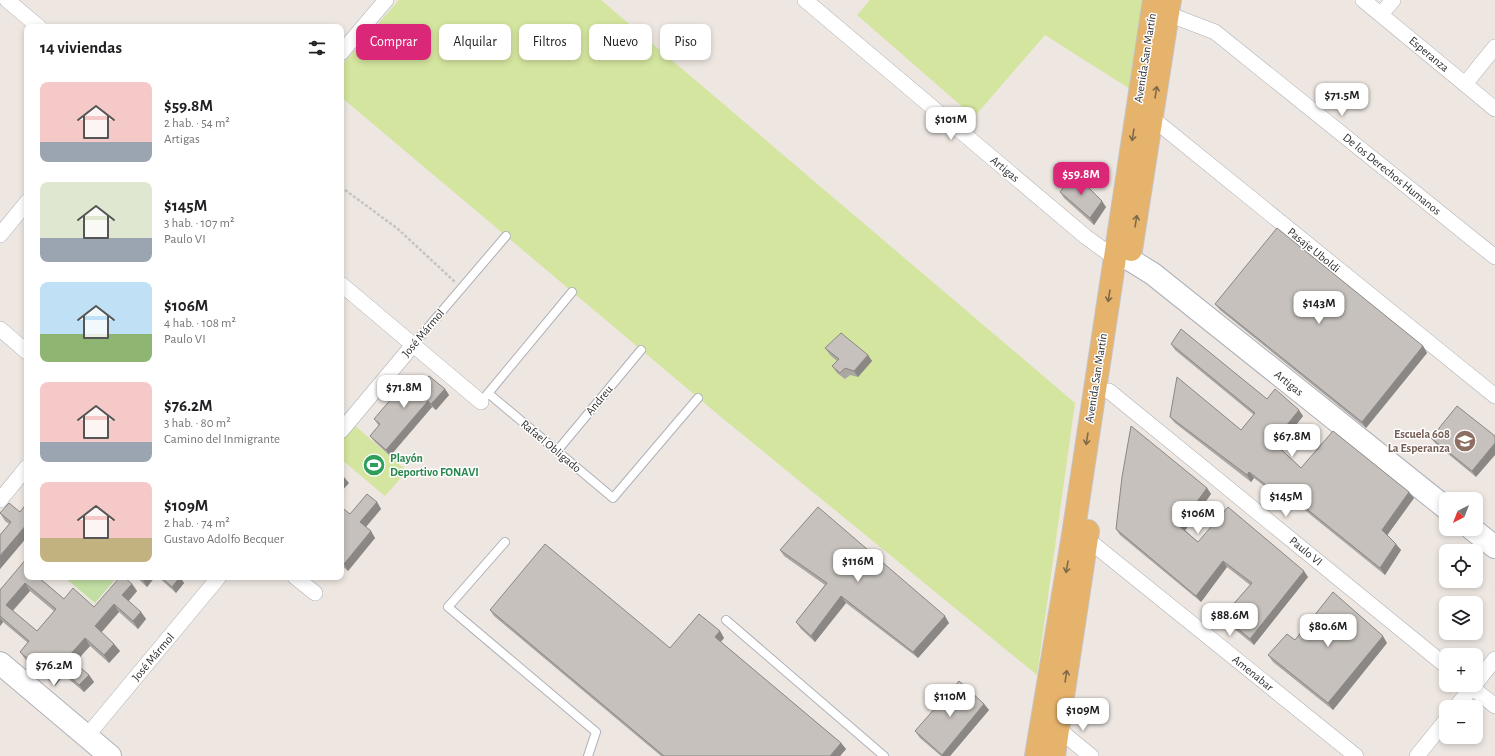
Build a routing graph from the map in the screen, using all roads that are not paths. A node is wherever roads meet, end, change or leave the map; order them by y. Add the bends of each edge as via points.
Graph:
1 (7, 0) edge
2 (386, 0) edge
3 (805, 0) edge
4 (1363, 0) edge
5 (1393, 0) edge
6 (1164, 5) edge
7 (1381, 14) junction
8 (35, 24) edge
9 (1495, 48) edge
10 (344, 49) edge
11 (1465, 84) junction
12 (1495, 109) edge
13 (1152, 118) junction
14 (24, 206) edge
15 (0, 235) edge
16 (506, 236) dead end
17 (1495, 257) edge
18 (1122, 258) junction
19 (344, 287) edge
20 (572, 292) dead end
21 (0, 330) edge
22 (413, 345) junction
23 (24, 350) edge
24 (641, 350) dead end
25 (1109, 391) junction
26 (1495, 396) edge
27 (485, 397) junction
28 (698, 398) dead end
29 (344, 427) edge
30 (557, 451) junction
31 (24, 471) edge
32 (0, 500) edge
33 (1439, 502) edge
34 (1481, 536) edge
35 (1080, 537) junction
36 (505, 542) dead end
37 (1495, 547) edge
38 (217, 580) edge
39 (299, 580) edge
40 (315, 593) dead end
41 (726, 620) dead end
42 (1495, 659) edge
43 (1439, 660) edge
44 (0, 663) edge
45 (1483, 673) edge
46 (1468, 692) edge
47 (1480, 692) edge
48 (1461, 700) edge
49 (1495, 706) edge
50 (1050, 722) junction
51 (1439, 729) edge
52 (87, 736) junction
53 (110, 756) edge
54 (588, 756) edge
55 (884, 756) edge
56 (1036, 756) edge
57 (1054, 756) edge
58 (1091, 756) edge
59 (1356, 756) edge
60 (1417, 756) edge

1 - 8 street
2 - 10 street
3 - 18 street, Artigas via 1086,237
4 - 7 street, Esperanza
5 - 7 street
13 -> 6 main road, Avenida San Martín
6 - 17 street, De los Derechos Humanos via 1215,32
6 -> 18 main road, Avenida San Martín
7 - 11 street, Esperanza
9 - 11 street
11 - 12 street, Esperanza
18 -> 13 main road, Avenida San Martín
13 - 26 street, Pasaje Uboldi
14 - 15 street
16 - 22 lane, José Mármol
18 - 25 main road, Avenida San Martín
18 - 33 street, Artigas via 1152,274
18 -> 35 main road, Avenida San Martín
19 - 22 street, Rafael Obligado
20 - 27 lane
21 - 23 street
22 - 27 street, Rafael Obligado
22 - 29 street, José Mármol
24 - 30 lane, Andreu
25 - 35 main road, Avenida San Martín
25 - 43 street, Paulo VI
27 - 30 lane, Rafael Obligado
28 - 30 lane, Rafael Obligado via 613,498
31 - 32 street
34 - 37 street
35 - 50 main road, Avenida San Martín
35 - 59 street, Amenabar
36 - 54 lane via 448,607 596,732
38 - 52 street, José Mármol
39 - 40 street
41 - 55 lane
42 - 45 street
44 - 52 street
46 - 48 street
47 - 49 street
50 - 56 main road, Avenida San Martín
50 - 57 main road, Avenida San Martín
50 - 58 street
51 - 60 street
52 - 53 street

